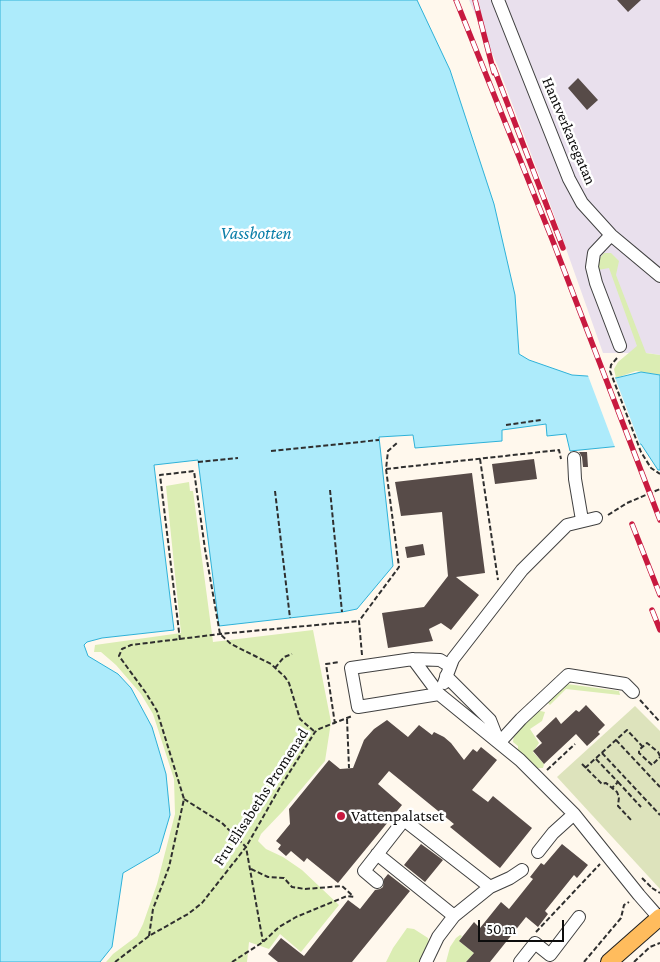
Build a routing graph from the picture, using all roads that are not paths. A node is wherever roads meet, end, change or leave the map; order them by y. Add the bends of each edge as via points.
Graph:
1 (498, 0) edge
2 (611, 235) junction
3 (660, 276) edge
4 (620, 346) road end
5 (574, 458) dead end
6 (596, 518) road end
7 (582, 520) junction
8 (413, 659) junction
9 (448, 671) junction
10 (633, 692) road end
11 (439, 694) junction
12 (499, 743) junction
13 (574, 814) junction
14 (538, 852) dead end
15 (377, 854) junction
16 (522, 870) dead end
17 (377, 882) dead end
18 (490, 887) junction
19 (454, 916) junction
20 (579, 917) dead end
21 (660, 918) edge
22 (524, 960) edge
23 (426, 962) edge
24 (609, 962) edge

1 - 2 street, Hantverkaregatan via 569,179 582,203
2 - 3 street, Hantverkaregatan
2 - 4 street via 594,253 592,267
5 - 7 street
6 - 7 street
7 - 9 street via 567,525 522,570 452,659
8 - 9 street via 440,660
8 - 11 street
8 - 11 street via 351,668 358,707
9 - 11 street
9 - 12 street via 490,720
10 - 12 street via 625,684 568,675
11 - 12 street
12 - 13 street
13 - 14 street
13 - 21 street
15 - 17 street via 364,871
15 - 18 street via 404,820
15 - 19 street
16 - 18 street
18 - 19 street
19 - 23 street via 438,937
20 - 22 street via 550,955 535,943
21 - 24 main road

